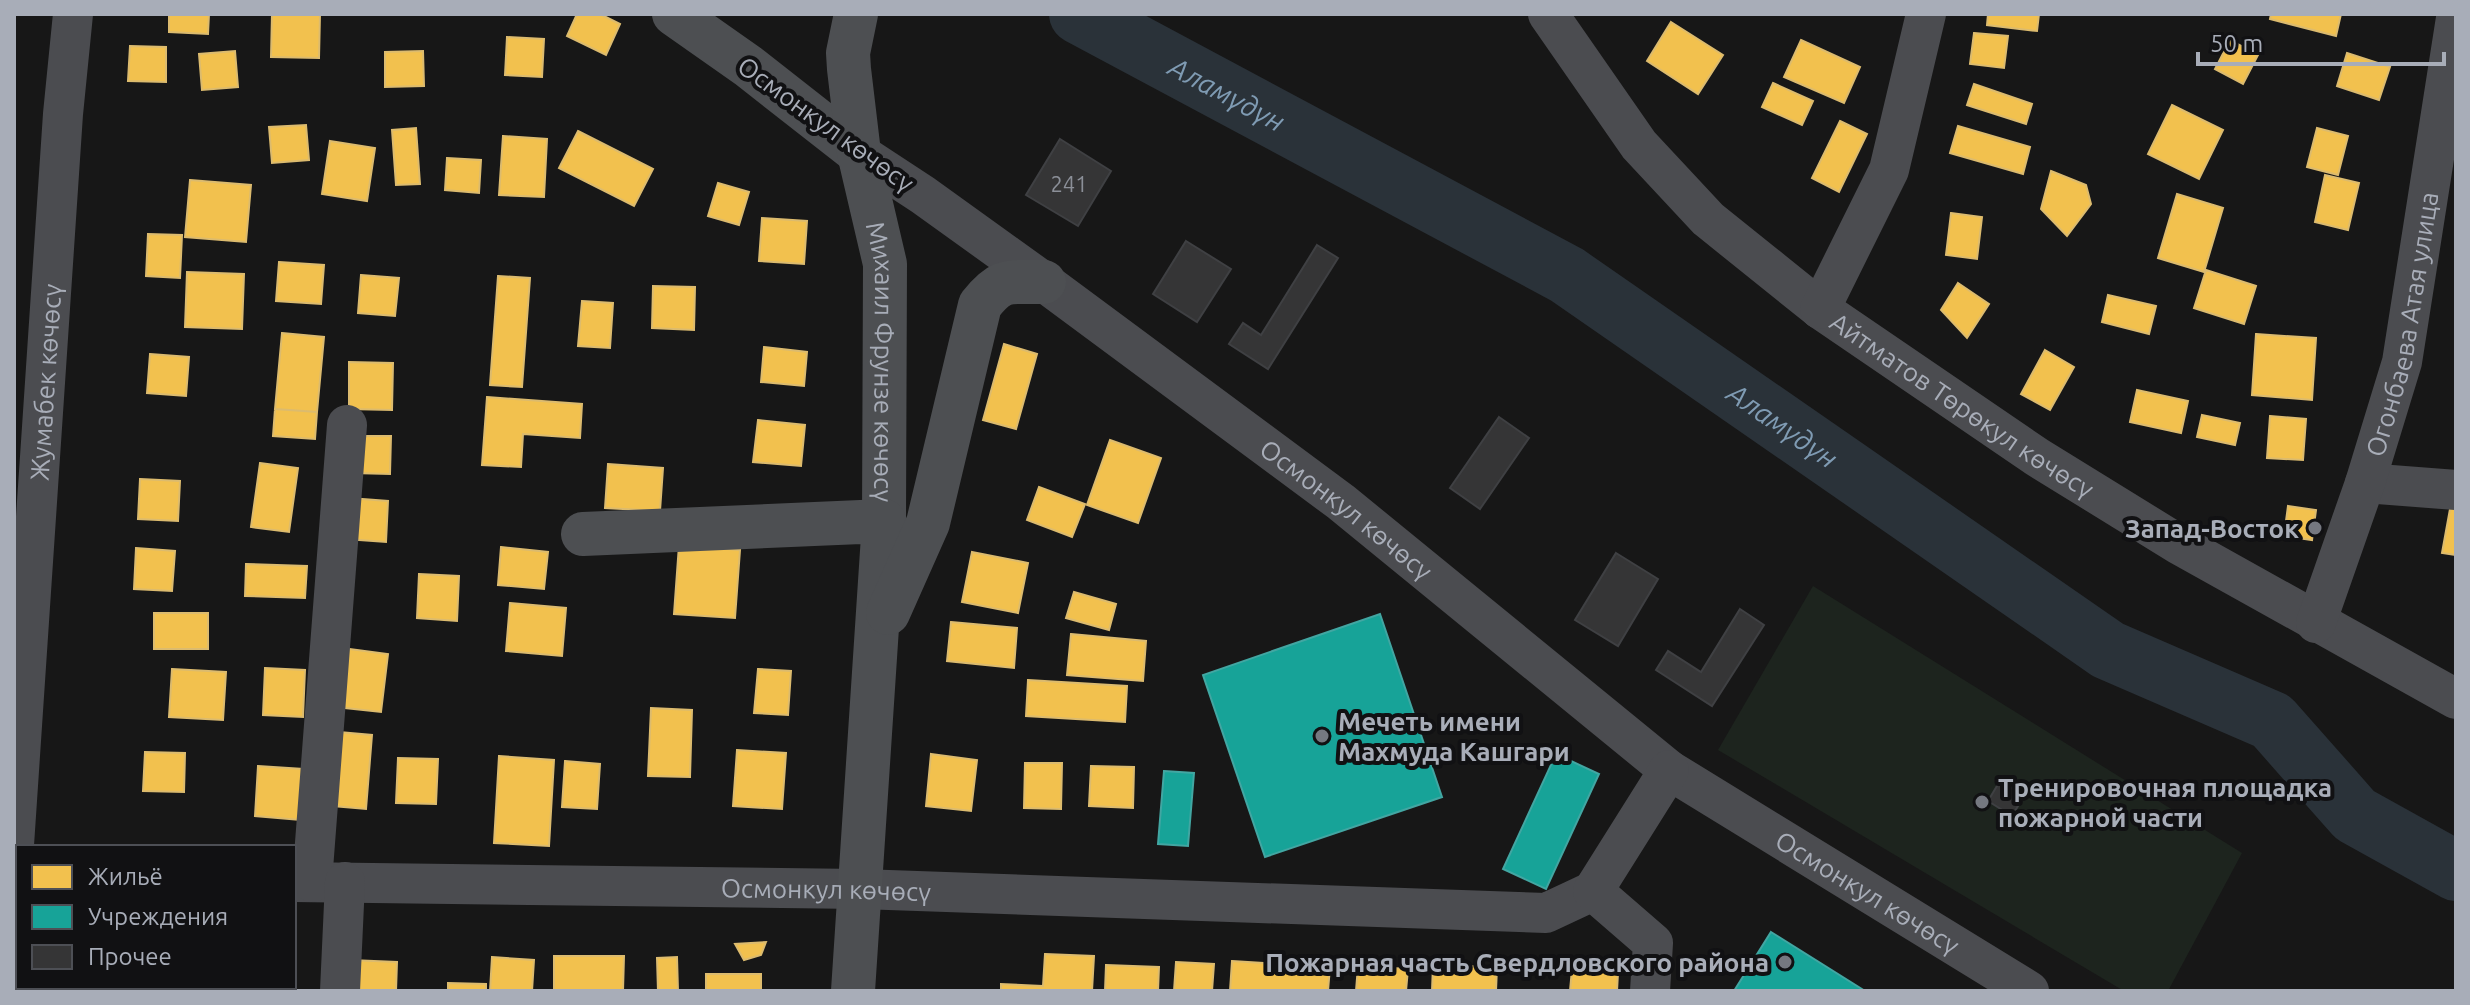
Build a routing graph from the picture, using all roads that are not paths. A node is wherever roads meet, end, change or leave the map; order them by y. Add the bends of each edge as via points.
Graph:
1 (73, 14) edge
2 (674, 14) edge
3 (856, 14) edge
4 (1548, 14) edge
5 (1926, 14) edge
6 (2456, 18) edge
7 (859, 153) junction
8 (1044, 282) junction
9 (1820, 309) junction
10 (347, 425) dead end
11 (2365, 483) junction
12 (2456, 490) edge
13 (884, 521) junction
14 (583, 534) dead end
15 (2316, 623) junction
16 (21, 626) edge
17 (877, 637) junction
18 (2456, 699) edge
19 (1669, 770) junction
20 (14, 845) edge
21 (317, 882) edge
22 (860, 889) junction
23 (1593, 891) junction
24 (340, 991) edge
25 (853, 991) edge
26 (1650, 991) edge
27 (2029, 991) edge

1 - 16 street, Жумабек көчөсү
2 - 7 main road, Осмонкул көчөсү
3 - 7 main road, Михаил Фрунзе көчөсү via 848,53
4 - 9 street, Айтматов Төрөкул көчөсү via 1639,145 1708,219
5 - 9 street via 1889,170
6 - 11 street, Огонбаева Атая улица via 2402,362
7 - 8 street, Осмонкул көчөсү
7 - 13 main road, Михаил Фрунзе көчөсү via 885,264
8 - 17 main road, Михаил Фрунзе көчөсү via 1003,283 980,305 928,523
8 - 19 street, Осмонкул көчөсү via 1341,502
9 - 15 street, Айтматов Төрөкул көчөсү via 2037,457
10 - 21 street
11 - 12 street
11 - 15 street, Огонбаева Атая улица
13 - 14 main road, Михаил Фрунзе көчөсү
13 - 17 main road, Михаил Фрунзе көчөсү
15 - 18 street, Айтматов Төрөкул көчөсү
16 - 20 street, Жумабек көчөсү
17 - 22 main road, Михаил Фрунзе көчөсү
19 - 23 street
19 - 27 street, Осмонкул көчөсү
21 - 22 street, Осмонкул көчөсү
21 - 24 street
22 - 23 street, Осмонкул көчөсү via 1546,913
22 - 25 main road, Михаил Фрунзе көчөсү
23 - 26 street via 1653,943

